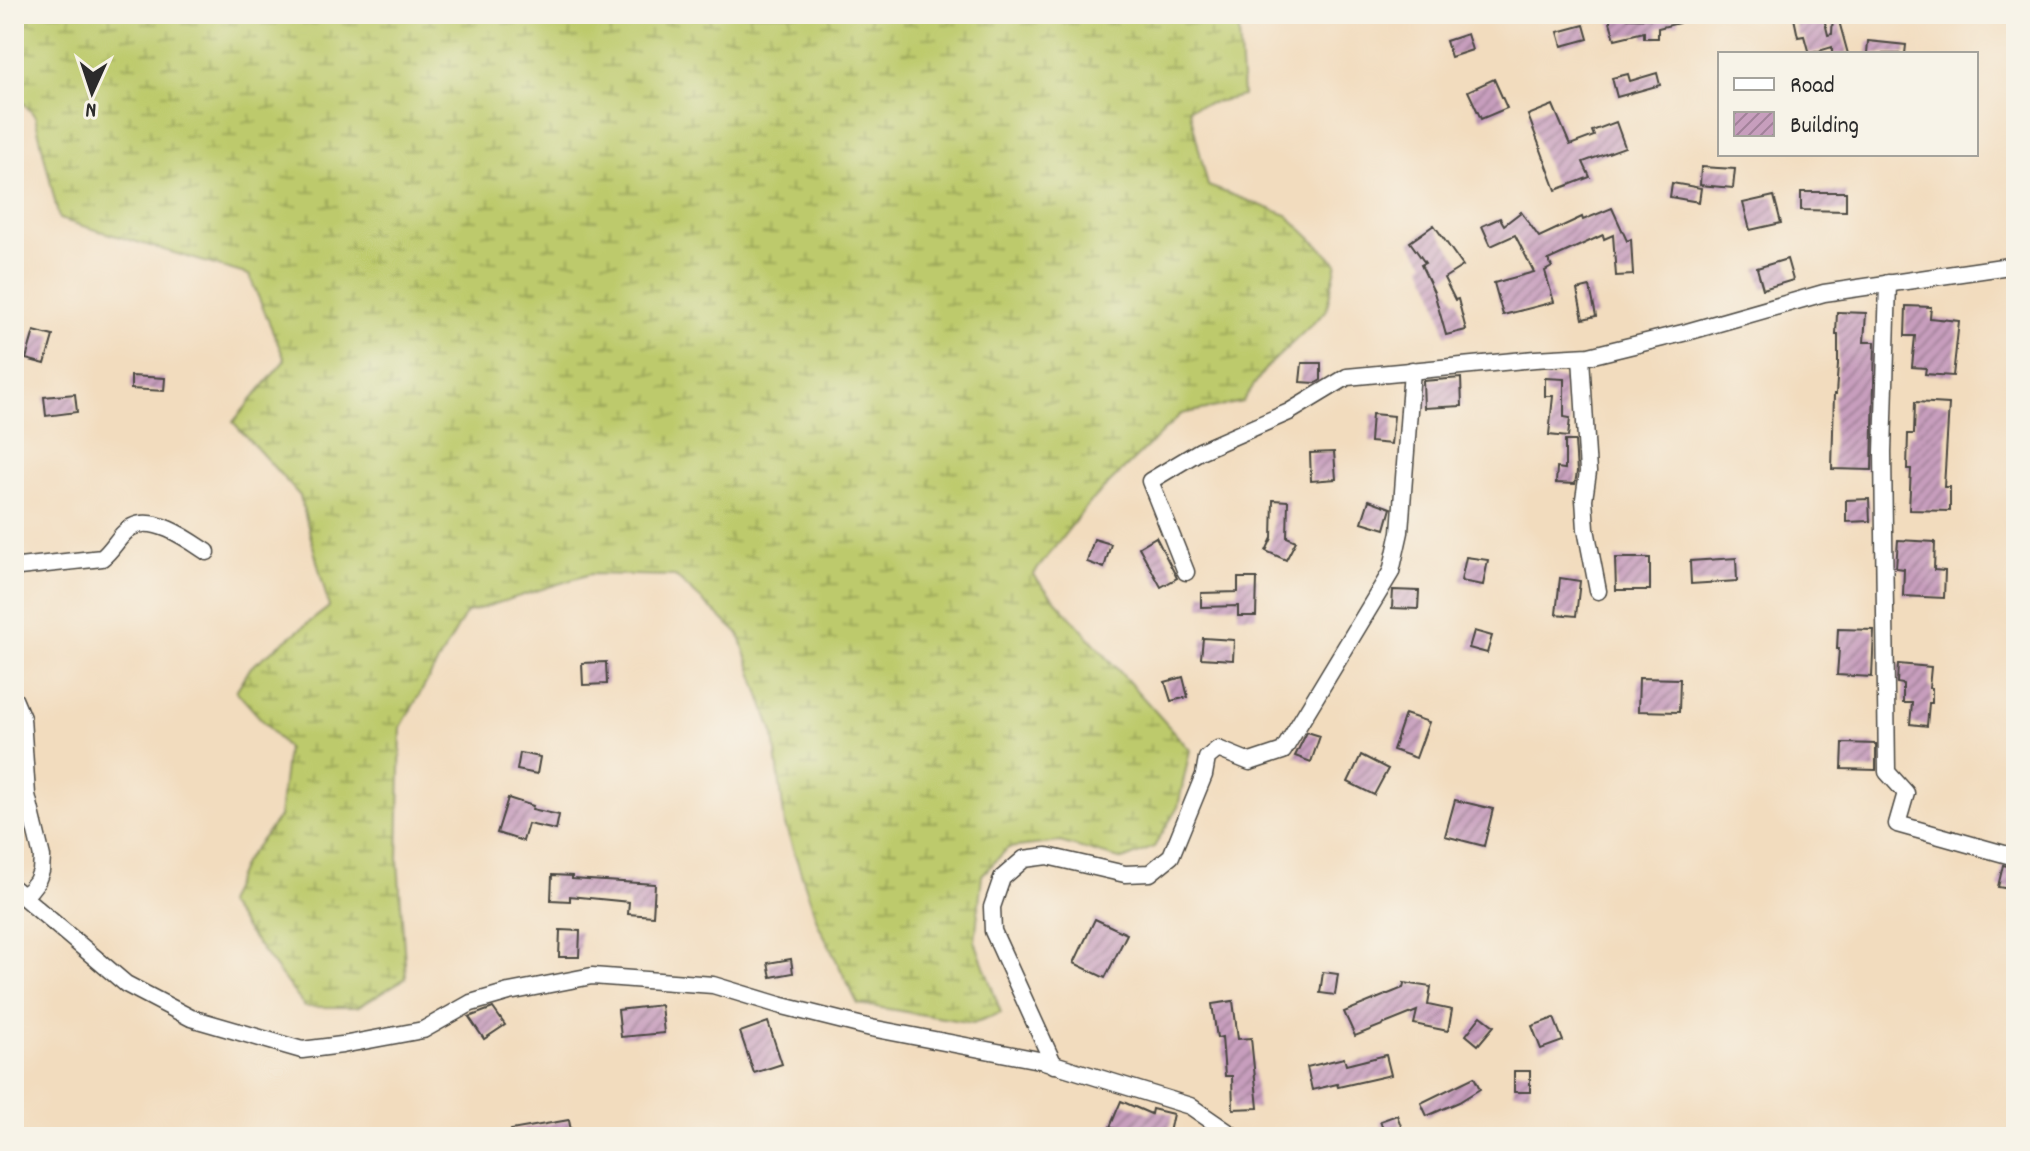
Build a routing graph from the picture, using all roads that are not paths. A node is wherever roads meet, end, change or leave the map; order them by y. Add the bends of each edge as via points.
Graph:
1 (2016, 265) edge
2 (1888, 283) junction
3 (1581, 357) junction
4 (1412, 370) junction
5 (207, 552) dead end
6 (14, 570) edge
7 (1186, 572) dead end
8 (1598, 591) dead end
9 (14, 699) edge
10 (2016, 853) edge
11 (18, 892) edge
12 (1054, 1065) junction
13 (1235, 1137) edge

1 - 2 street
2 - 3 street via 1824,293
2 - 10 street via 1883,452 1887,772 1906,793 1897,824 2015,857
3 - 4 street
3 - 8 street via 1586,529
4 - 7 street via 1347,377 1150,481
4 - 12 street via 1400,532 1391,572 1283,751 1250,762 1218,749 1207,758 1171,856 1150,873 1125,874 1047,856 1024,859 1002,878 992,907 993,931
5 - 6 street via 172,529 144,524 131,527 102,558
9 - 11 street via 22,718 27,795 42,857 37,881
11 - 12 street via 126,984 191,1018 302,1050 423,1030 471,1003 592,976 713,985 871,1028
12 - 13 street via 1190,1106

